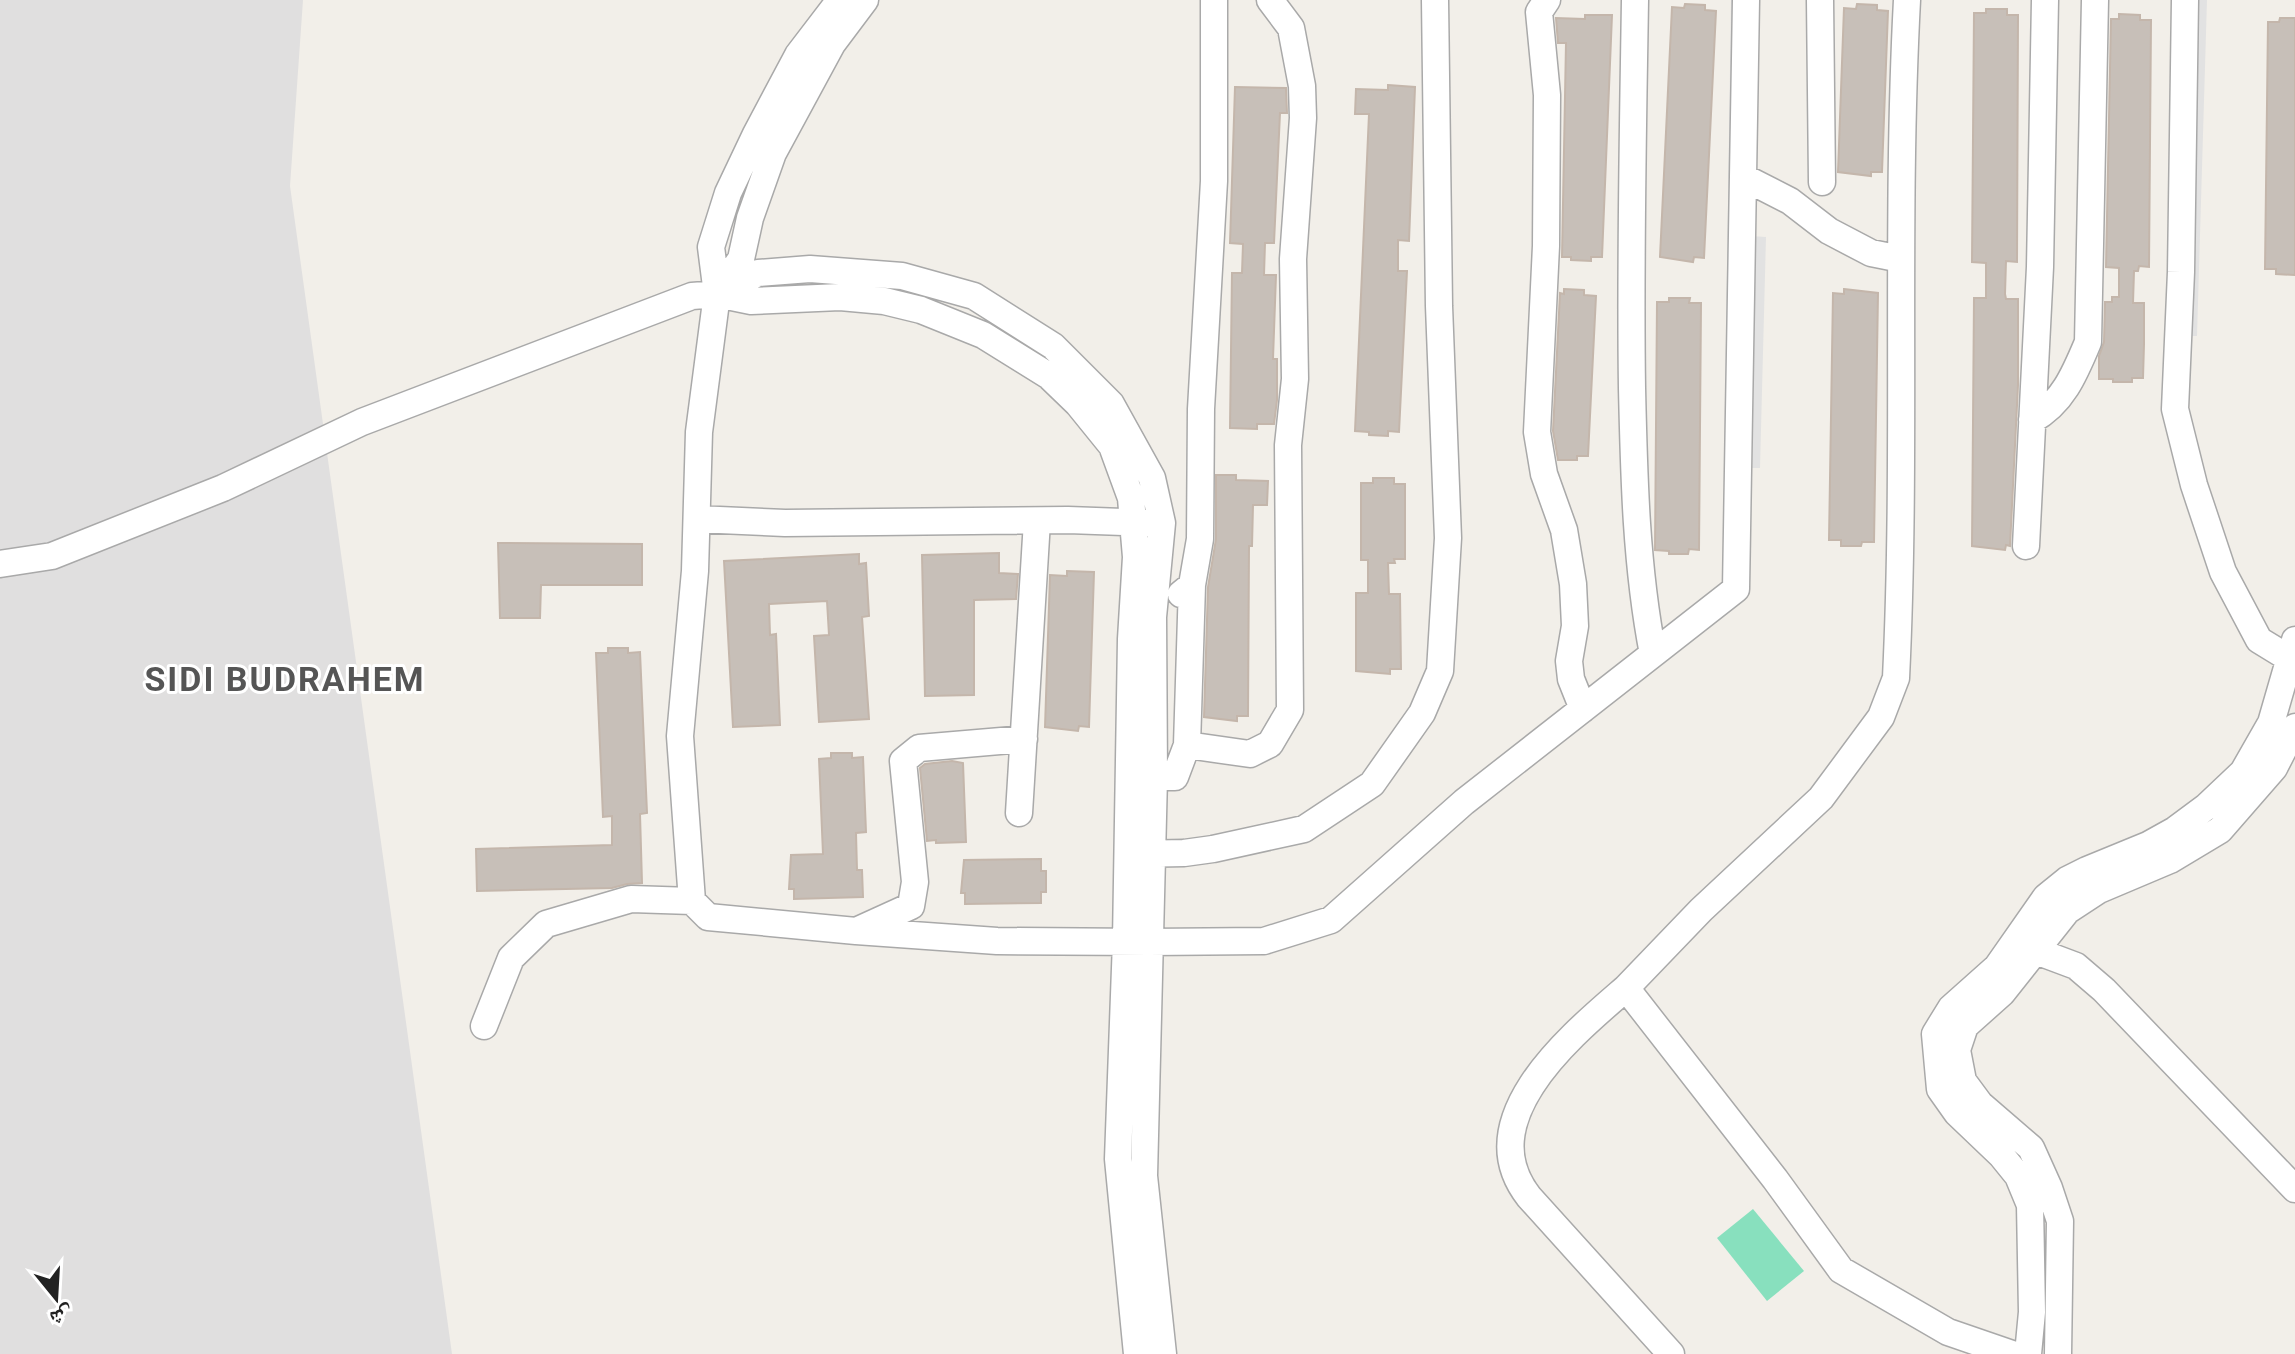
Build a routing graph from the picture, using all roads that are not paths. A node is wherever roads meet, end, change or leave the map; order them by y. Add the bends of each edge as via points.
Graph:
1 (840, 0) edge
2 (865, 0) edge
3 (1214, 0) edge
4 (1270, 0) edge
5 (1435, 0) edge
6 (1547, 0) edge
7 (1635, 0) edge
8 (1746, 0) edge
9 (1820, 0) edge
10 (1907, 0) edge
11 (2045, 0) edge
12 (2095, 0) edge
13 (2185, 0) edge
14 (1743, 177) junction
15 (1822, 182) dead end
16 (1901, 259) junction
17 (717, 294) junction
18 (2032, 420) junction
19 (697, 519) junction
20 (1037, 521) junction
21 (1133, 523) junction
22 (1162, 523) junction
23 (2026, 546) dead end
24 (0, 564) edge
25 (1192, 585) junction
26 (1142, 621) junction
27 (1653, 654) junction
28 (2293, 654) edge
29 (1583, 709) junction
30 (2295, 727) edge
31 (1024, 739) junction
32 (1187, 745) junction
33 (1154, 777) junction
34 (1019, 813) dead end
35 (1140, 854) junction
36 (692, 901) junction
37 (856, 931) junction
38 (1138, 942) junction
39 (2024, 946) junction
40 (1626, 988) junction
41 (484, 1026) dead end
42 (2295, 1189) edge
43 (1137, 1354) edge
44 (1163, 1354) edge
45 (1671, 1354) edge
46 (2012, 1354) edge
47 (2028, 1354) edge
48 (2058, 1354) edge

1 - 17 street via 798,55 728,193 711,247
2 - 17 street via 832,44 773,153 741,259
3 - 25 street via 1214,181 1201,409 1200,539
4 - 32 street via 1291,28 1303,118 1288,445 1290,710 1270,744 1250,754
5 - 35 street via 1448,538 1440,671 1422,713 1372,784 1304,829 1184,853
6 - 29 street via 1539,12 1547,110 1537,432 1573,584 1575,626 1569,661
7 - 27 street via 1634,494 1642,598
8 - 14 street
9 - 15 street
10 - 16 street
11 - 18 street
12 - 18 street via 2088,342 2072,381 2047,412
13 - 28 street via 2175,409 2223,572 2259,640
14 - 16 street via 1871,253
14 - 27 street via 1736,589
16 - 40 street via 1896,678 1881,717 1821,798
17 - 19 street via 699,432
17 - 21 street via 751,301 884,301 983,335 1049,376 1112,446 1131,498
17 - 22 street via 758,273 810,269 902,276 974,296 1053,346 1111,404 1152,478
17 - 24 street via 692,296 376,416 223,488 52,556
18 - 23 street
19 - 20 street
19 - 36 street via 680,736
20 - 21 street
20 - 31 street
21 - 22 street
21 - 26 street
22 - 26 street
25 - 26 street
25 - 32 street
26 - 33 street
26 - 35 street
27 - 29 street
28 - 39 street via 2271,723 2243,772 2175,830 2067,880 2046,897
29 - 38 street via 1464,802 1331,920 1264,941
30 - 39 street via 2274,768 2220,830 2170,860 2099,890
31 - 34 street
31 - 37 street via 919,748 903,761 915,882 911,906
32 - 33 street via 1175,777
33 - 35 street
35 - 38 street
36 - 37 street via 708,917
36 - 41 street via 631,899 546,924 511,958
37 - 38 street via 997,941
38 - 43 street via 1118,1159
38 - 44 street via 1144,1176
39 - 42 street via 2076,966 2104,990
39 - 47 street via 1951,1008 1935,1034 1940,1089 2018,1176 2030,1205
39 - 48 street via 2002,993 1965,1026 1957,1050 1963,1081 1980,1104 2031,1148 2060,1221
40 - 45 street via 1570,1038 1533,1083 1512,1130 1512,1158 1529,1197
40 - 46 street via 1841,1270 1948,1332

